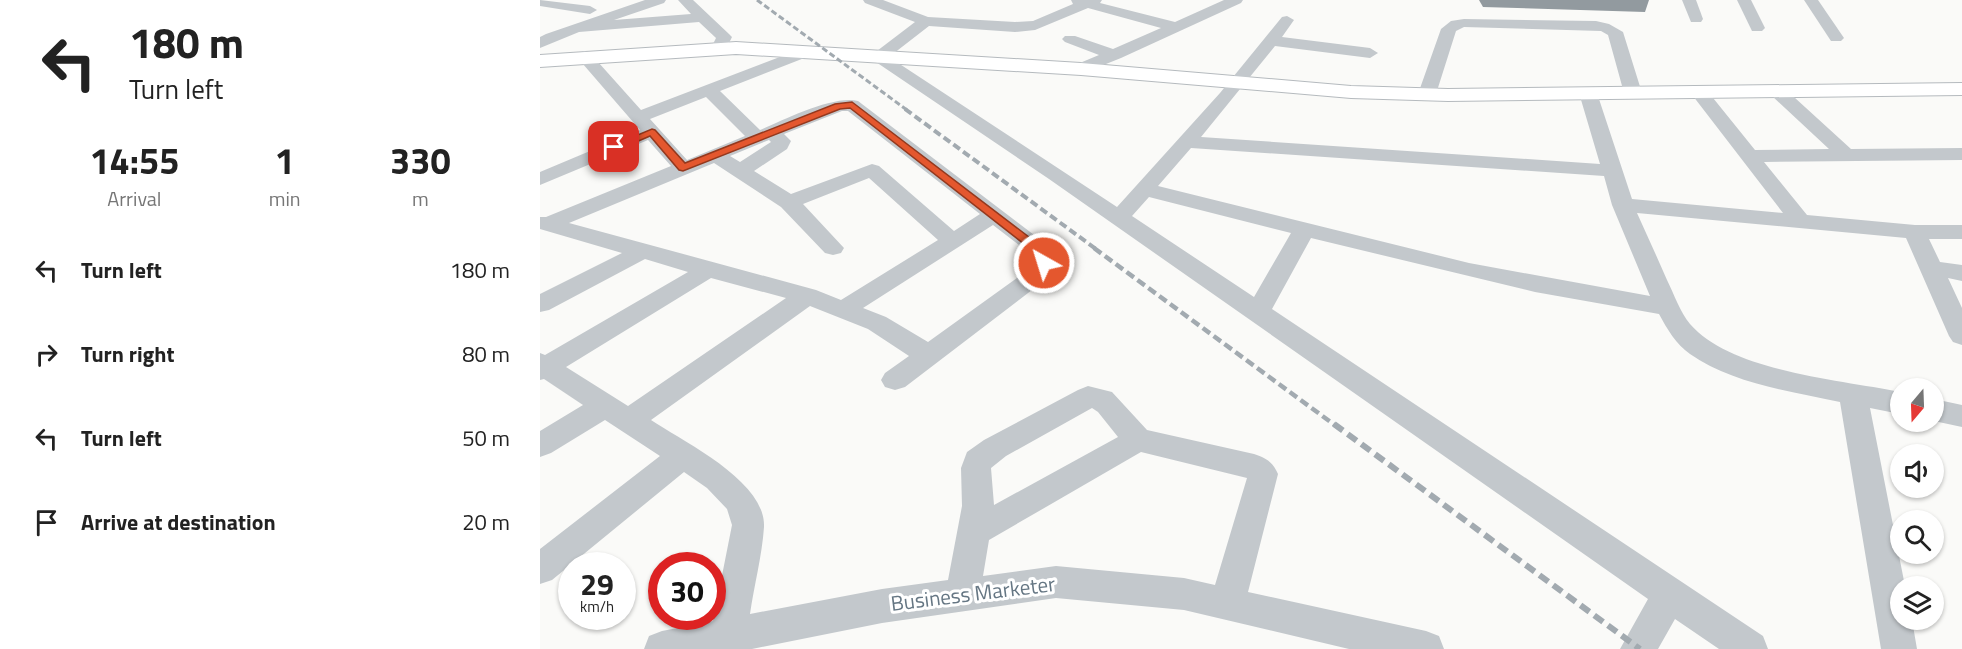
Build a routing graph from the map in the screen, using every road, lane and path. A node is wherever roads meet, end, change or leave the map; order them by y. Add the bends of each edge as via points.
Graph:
1 (658, 0) edge
2 (685, 0) edge
3 (870, 0) edge
4 (1225, 0) edge
5 (1236, 0) edge
6 (1689, 0) edge
7 (1744, 0) edge
8 (1810, 0) edge
9 (1086, 1) edge
10 (540, 2) edge
11 (590, 10) dead end
12 (704, 17) junction
13 (1196, 18) junction
14 (1696, 19) dead end
15 (1287, 20) dead end
16 (926, 21) junction
17 (1177, 27) junction
18 (576, 28) junction
19 (1757, 28) dead end
20 (1836, 38) dead end
21 (1070, 39) dead end
22 (1272, 41) junction
23 (540, 43) edge
24 (719, 48) junction
25 (751, 48) junction
26 (806, 52) junction
27 (1122, 52) junction
28 (1370, 52) dead end
29 (584, 56) junction
30 (879, 57) junction
31 (540, 61) edge
32 (1081, 69) junction
33 (1135, 75) junction
34 (734, 81) junction
35 (1238, 84) junction
36 (1962, 89) edge
37 (1778, 91) junction
38 (710, 92) junction
39 (1699, 92) junction
40 (1588, 93) junction
41 (1633, 93) junction
42 (1426, 94) junction
43 (645, 125) junction
44 (764, 135) junction
45 (1184, 142) junction
46 (1962, 154) edge
47 (715, 155) junction
48 (1846, 155) junction
49 (1749, 156) junction
50 (683, 168) junction
51 (740, 171) junction
52 (1613, 171) junction
53 (540, 179) edge
54 (1144, 189) junction
55 (789, 202) junction
56 (1623, 205) junction
57 (994, 215) junction
58 (1119, 218) junction
59 (1800, 221) junction
60 (545, 223) edge
61 (1305, 230) junction
62 (1915, 232) junction
63 (1962, 232) edge
64 (952, 242) junction
65 (833, 249) dead end
66 (642, 251) junction
67 (1932, 268) junction
68 (708, 270) junction
69 (1962, 273) edge
70 (807, 296) junction
71 (540, 304) edge
72 (1667, 307) junction
73 (844, 309) junction
74 (1257, 313) junction
75 (1962, 336) edge
76 (928, 356) junction
77 (542, 367) edge
78 (895, 380) dead end
79 (1853, 394) junction
80 (1890, 401) edge
81 (1944, 412) edge
82 (618, 413) junction
83 (1962, 416) edge
84 (1138, 440) junction
85 (540, 445) edge
86 (681, 457) junction
87 (974, 532) junction
88 (540, 569) edge
89 (963, 595) junction
90 (1670, 595) junction
91 (1227, 604) junction
92 (728, 636) junction
93 (1374, 643) edge
94 (662, 649) edge
95 (1426, 649) edge
96 (1638, 649) edge
97 (1750, 649) edge
98 (1899, 649) edge

1 - 18 street
2 - 12 street
3 - 16 street
4 - 13 street
5 - 13 street
6 - 14 street
7 - 19 street
8 - 20 street
9 - 16 street via 1047,21 1025,27
9 - 17 street
10 - 11 street
12 - 18 street
12 - 24 street via 724,37
13 - 17 street
15 - 22 street
16 - 30 street
17 - 27 street
18 - 23 street
21 - 27 street
22 - 28 street
22 - 35 street
24 - 25 main road
24 - 29 main road
25 - 26 main road
25 - 34 street
26 - 30 main road
26 - 34 street
27 - 32 street
27 - 33 street
29 - 31 main road
29 - 43 street
30 - 32 main road
30 - 58 street
32 - 33 main road
33 - 35 main road
34 - 38 street
35 - 42 main road
35 - 45 street
36 - 37 main road
37 - 39 main road
37 - 48 street
38 - 43 street
38 - 44 street
39 - 41 main road
39 - 49 street
40 - 41 main road
40 - 42 main road
40 - 52 street
41 - 42 street via 1611,28 1464,23 1449,29
43 - 50 street
43 - 53 street
44 - 47 street
44 - 51 street via 781,141 780,145
44 - 57 street via 839,106 852,105
45 - 52 street
45 - 54 street
46 - 48 street
47 - 50 street
47 - 51 street
48 - 49 street
49 - 59 street
50 - 60 street
51 - 55 street
52 - 56 street
54 - 58 street
54 - 61 street
55 - 64 street via 872,170
55 - 65 street
56 - 59 street
56 - 72 street
57 - 64 street
57 - 76 street via 1038,249 1042,268
58 - 74 street
59 - 62 street
60 - 66 street
61 - 72 street via 1522,283
61 - 74 street
62 - 63 street
62 - 67 street
64 - 73 street
66 - 68 street
66 - 71 street
67 - 69 street
67 - 75 street
68 - 70 street
68 - 77 street
70 - 73 street
70 - 82 street
72 - 79 street via 1681,330 1699,347 1728,362 1777,379
73 - 76 street via 877,323
74 - 90 street
76 - 78 street
77 - 82 street
79 - 80 street
79 - 98 street
81 - 83 street
82 - 85 street
82 - 86 street
84 - 87 street
84 - 87 street via 1108,404 1088,397 995,448 985,454 976,468 978,506
84 - 91 street via 1254,466 1263,474
86 - 88 street
86 - 92 street via 717,479 741,502 748,525
87 - 89 street
89 - 91 street, Business Marketer via 1056,582 1184,594
89 - 92 street, Business Marketer via 882,606
90 - 96 street
90 - 97 street
91 - 93 street, Business Marketer
92 - 94 street, Business Marketer
93 - 95 street, Business Marketer

